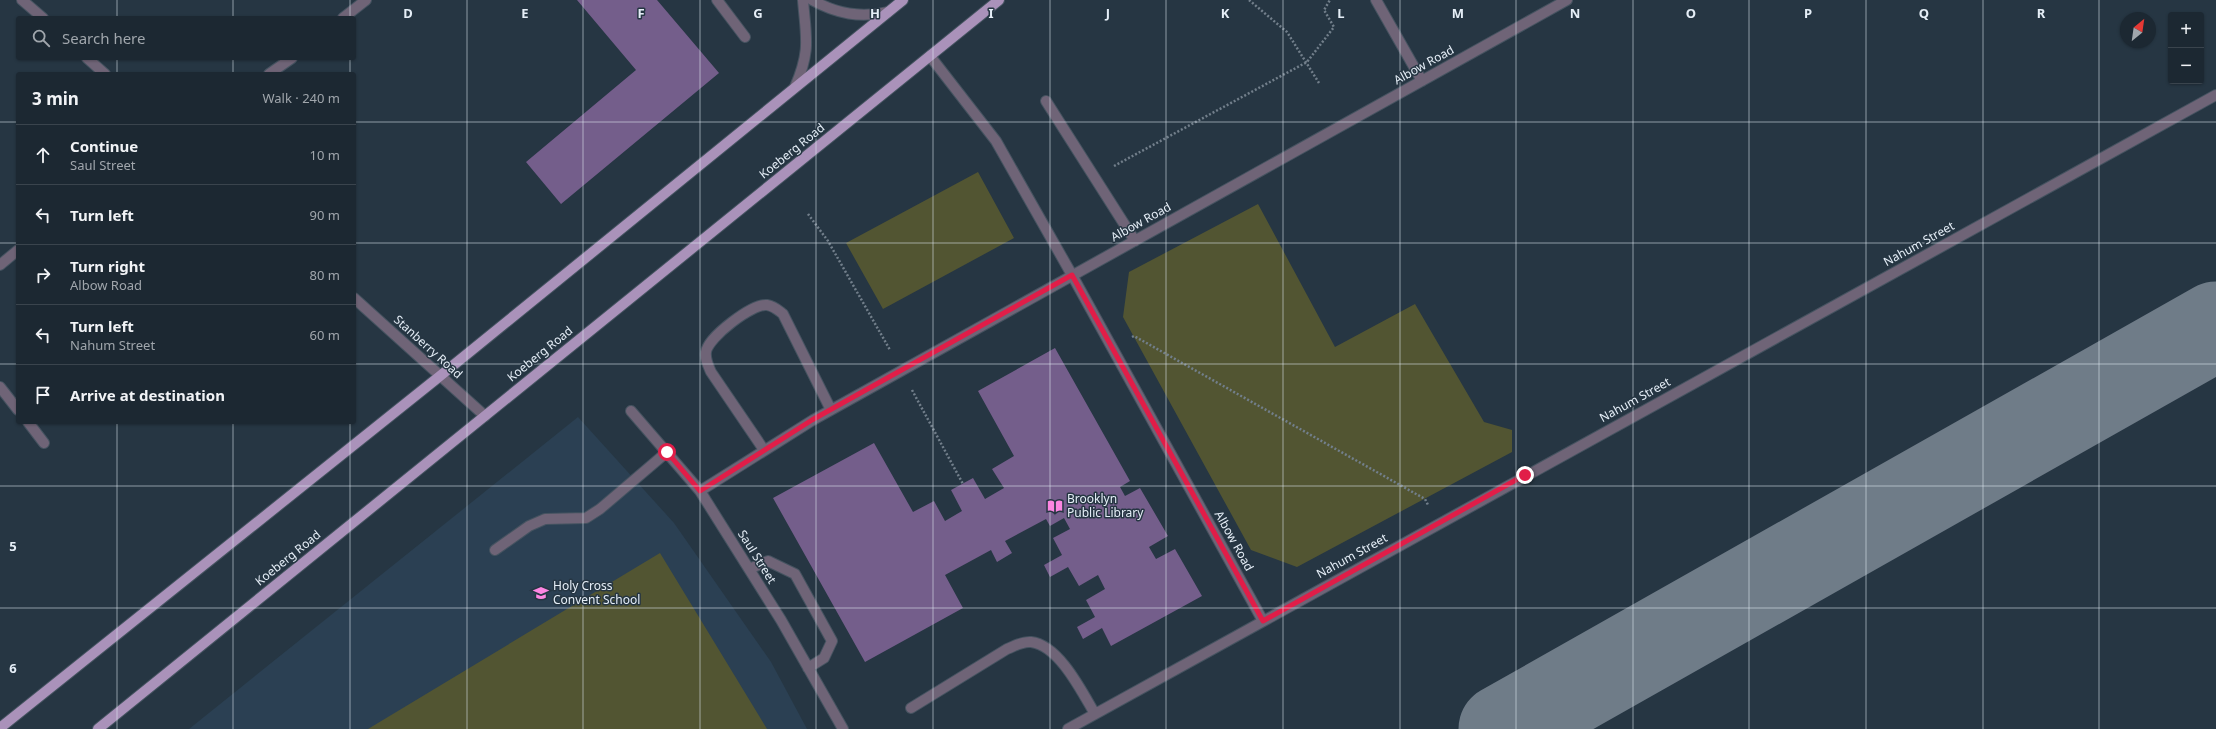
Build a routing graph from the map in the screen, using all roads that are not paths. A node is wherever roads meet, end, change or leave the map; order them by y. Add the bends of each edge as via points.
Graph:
1 (22, 0) edge
2 (366, 0) edge
3 (717, 0) edge
4 (803, 0) edge
5 (812, 0) edge
6 (903, 0) edge
7 (999, 0) edge
8 (1376, 0) edge
9 (1567, 0) edge
10 (888, 12) junction
11 (40, 16) edge
12 (346, 16) edge
13 (746, 37) dead end
14 (930, 56) junction
15 (89, 60) edge
16 (289, 60) edge
17 (103, 72) edge
18 (272, 72) edge
19 (1422, 81) junction
20 (795, 87) junction
21 (2216, 95) edge
22 (1046, 101) dead end
23 (1135, 241) junction
24 (16, 252) edge
25 (0, 264) edge
26 (1072, 275) junction
27 (356, 300) edge
28 (440, 376) junction
29 (0, 387) edge
30 (16, 407) edge
31 (831, 410) junction
32 (632, 411) dead end
33 (485, 416) junction
34 (30, 424) edge
35 (44, 443) dead end
36 (764, 450) junction
37 (667, 452) junction
38 (700, 491) junction
39 (495, 550) dead end
40 (749, 569) junction
41 (1263, 621) junction
42 (808, 668) junction
43 (911, 708) dead end
44 (1095, 714) junction
45 (0, 728) edge
46 (98, 729) edge
47 (844, 729) edge
48 (1068, 729) edge

1 - 11 street
2 - 12 street
3 - 13 street
4 - 20 street via 808,40 804,66
5 - 10 street via 846,14 874,15
6 - 10 main road
7 - 14 main road, Koeberg Road
8 - 19 street
9 - 19 street, Albow Road
10 - 20 main road
14 - 26 street via 996,141
14 - 33 main road, Koeberg Road
15 - 17 street
16 - 18 street
19 - 23 street, Albow Road
20 - 28 main road
21 - 41 street, Nahum Street
22 - 23 street
23 - 26 street, Albow Road
24 - 25 street
26 - 31 street
26 - 41 street, Albow Road
27 - 28 street, Stanberry Road
28 - 33 street, Stanberry Road
28 - 45 main road
29 - 30 street
31 - 36 street
31 - 36 street via 783,314 776,308 766,305 756,308 723,329 711,340 706,351 706,361
32 - 37 street, Saul Street
33 - 46 main road, Koeberg Road
34 - 35 street
36 - 38 street
37 - 38 street, Saul Street
37 - 39 street via 586,518 545,519 529,526
38 - 40 street, Saul Street
40 - 42 street, Saul Street
40 - 42 street via 768,561 795,574 832,641 824,658
41 - 44 street, Nahum Street
42 - 47 street, Saul Street
43 - 44 street via 1007,649 1031,642 1044,646 1054,655
44 - 48 street, Nahum Street

